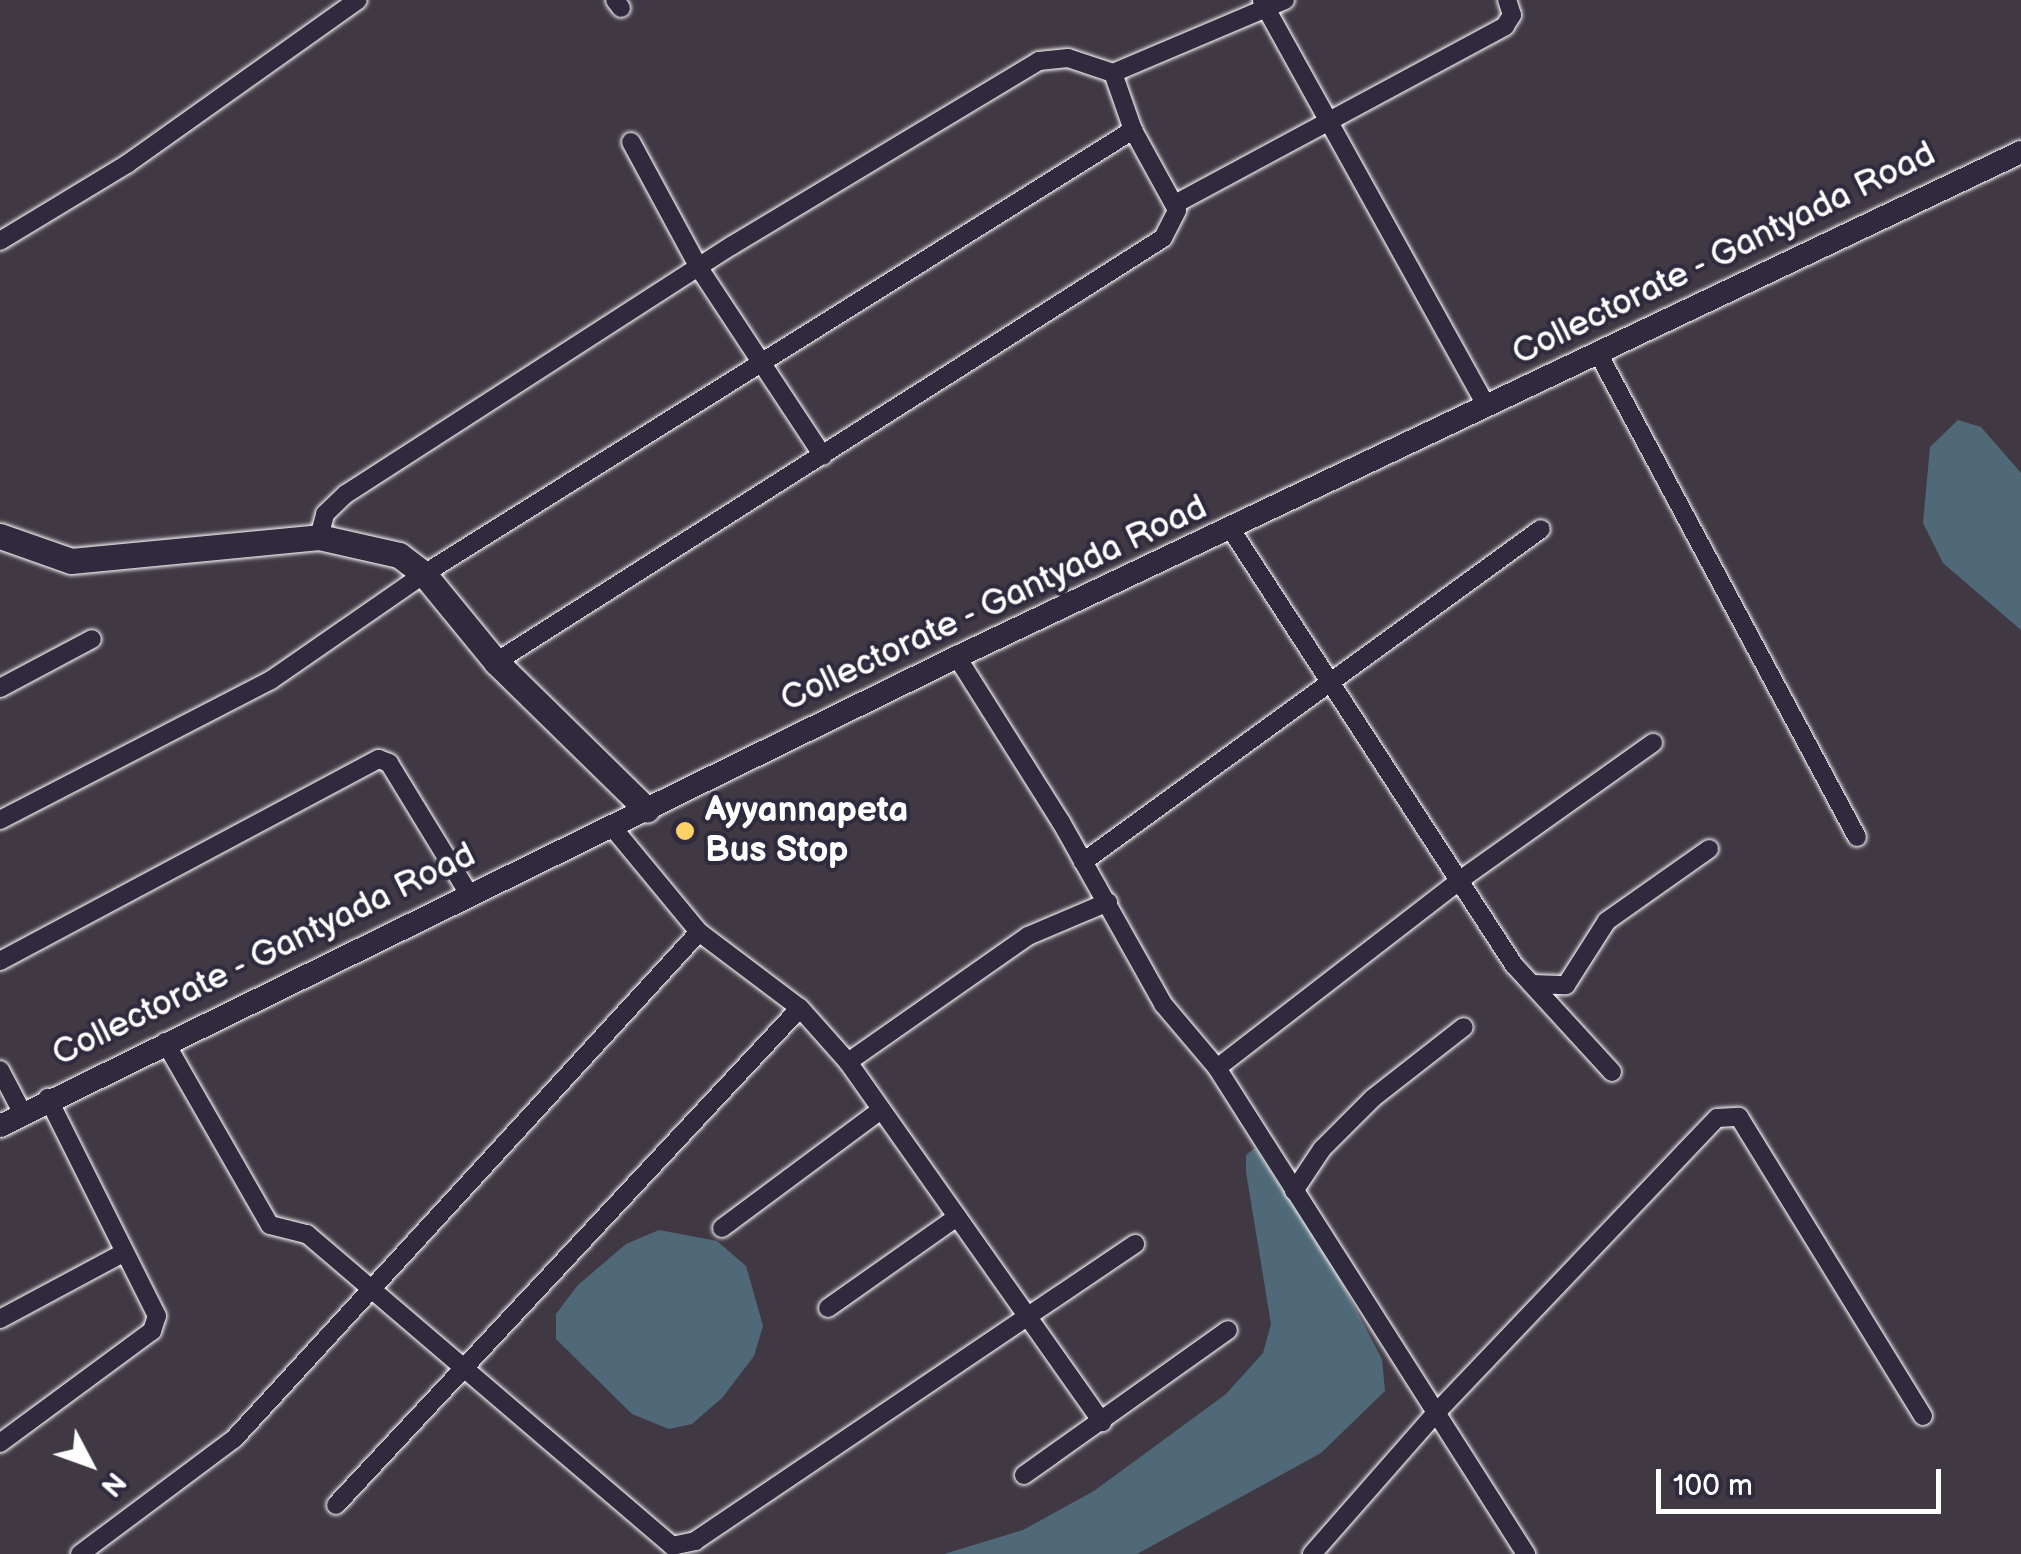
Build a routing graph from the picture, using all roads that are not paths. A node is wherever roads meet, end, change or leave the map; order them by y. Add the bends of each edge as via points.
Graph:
1 (358, 0) edge
2 (1285, 0) edge
3 (1507, 0) edge
4 (1264, 5) edge
5 (1113, 72) junction
6 (1331, 118) junction
7 (1134, 130) junction
8 (631, 142) dead end
9 (2021, 152) edge
10 (1174, 204) junction
11 (0, 240) edge
12 (699, 268) junction
13 (1598, 352) junction
14 (763, 362) junction
15 (1487, 407) junction
16 (823, 456) junction
17 (1541, 530) dead end
18 (1232, 532) junction
19 (0, 536) edge
20 (319, 537) junction
21 (424, 574) junction
22 (92, 639) dead end
23 (957, 657) junction
24 (496, 662) junction
25 (1331, 679) junction
26 (0, 688) edge
27 (1653, 743) dead end
28 (647, 810) junction
29 (0, 820) edge
30 (613, 828) junction
31 (1857, 837) dead end
32 (1709, 849) dead end
33 (1083, 862) junction
34 (1460, 880) junction
35 (469, 894) junction
36 (1108, 902) junction
37 (699, 932) junction
38 (0, 961) edge
39 (1532, 984) junction
40 (800, 1008) junction
41 (1464, 1027) dead end
42 (165, 1042) junction
43 (848, 1062) junction
44 (1217, 1068) junction
45 (0, 1070) edge
46 (1612, 1072) dead end
47 (48, 1098) junction
48 (881, 1110) junction
49 (23, 1114) junction
50 (0, 1126) edge
51 (1294, 1191) junction
52 (958, 1216) junction
53 (722, 1228) dead end
54 (1135, 1244) dead end
55 (123, 1253) junction
56 (374, 1288) junction
57 (828, 1308) dead end
58 (1032, 1318) junction
59 (0, 1319) edge
60 (1228, 1330) dead end
61 (466, 1370) junction
62 (1434, 1415) junction
63 (1924, 1416) dead end
64 (1102, 1422) junction
65 (0, 1443) edge
66 (1024, 1475) dead end
67 (336, 1505) dead end
68 (80, 1554) edge
69 (1312, 1554) edge
70 (1526, 1554) edge

1 - 11 street via 128,164
2 - 4 street
3 - 6 street via 1508,25
4 - 5 street
4 - 6 street
5 - 7 street
5 - 12 street via 1068,58 1039,61
6 - 10 street
6 - 15 street
7 - 10 street
7 - 14 street
8 - 12 street
9 - 13 street, Collectorate - Gantyada Road
10 - 16 street via 1178,215 1163,238
12 - 14 street
12 - 20 street via 346,494 325,514
13 - 15 street, Collectorate - Gantyada Road
13 - 31 street
14 - 16 street
14 - 21 street
15 - 18 street, Collectorate - Gantyada Road
16 - 24 street
17 - 25 street
18 - 23 street, Collectorate - Gantyada Road
18 - 25 street
19 - 20 main road via 70,561
20 - 21 main road via 380,548
21 - 24 main road
21 - 29 street via 271,680
22 - 26 street
23 - 28 street, Collectorate - Gantyada Road
23 - 33 street
24 - 28 main road
25 - 33 street
25 - 34 street
27 - 34 street
28 - 30 street, Collectorate - Gantyada Road
30 - 35 street, Collectorate - Gantyada Road
30 - 37 street
32 - 39 street via 1607,921 1566,985
33 - 36 street
34 - 39 street
34 - 44 street
35 - 38 street via 389,763 379,759
35 - 42 street, Collectorate - Gantyada Road
36 - 43 street via 1028,936
36 - 44 street via 1163,1004
37 - 40 street
37 - 56 street
39 - 46 street
40 - 43 street
40 - 61 street
41 - 51 street via 1372,1098 1322,1149
42 - 47 street, Collectorate - Gantyada Road
42 - 56 street via 270,1225 307,1234
43 - 48 street
44 - 51 street
45 - 49 street
47 - 49 street, Collectorate - Gantyada Road
47 - 55 street
48 - 52 street
48 - 53 street
49 - 50 street, Collectorate - Gantyada Road
51 - 62 street
52 - 57 street
52 - 58 street
54 - 58 street
55 - 59 street
55 - 65 street via 157,1311 152,1330
56 - 61 street
56 - 68 street via 234,1440
58 - 61 street via 679,1546 666,1543
58 - 64 street
60 - 64 street
61 - 67 street
62 - 63 street via 1695,1136 1730,1116 1739,1118
62 - 69 street
62 - 70 street
64 - 66 street

